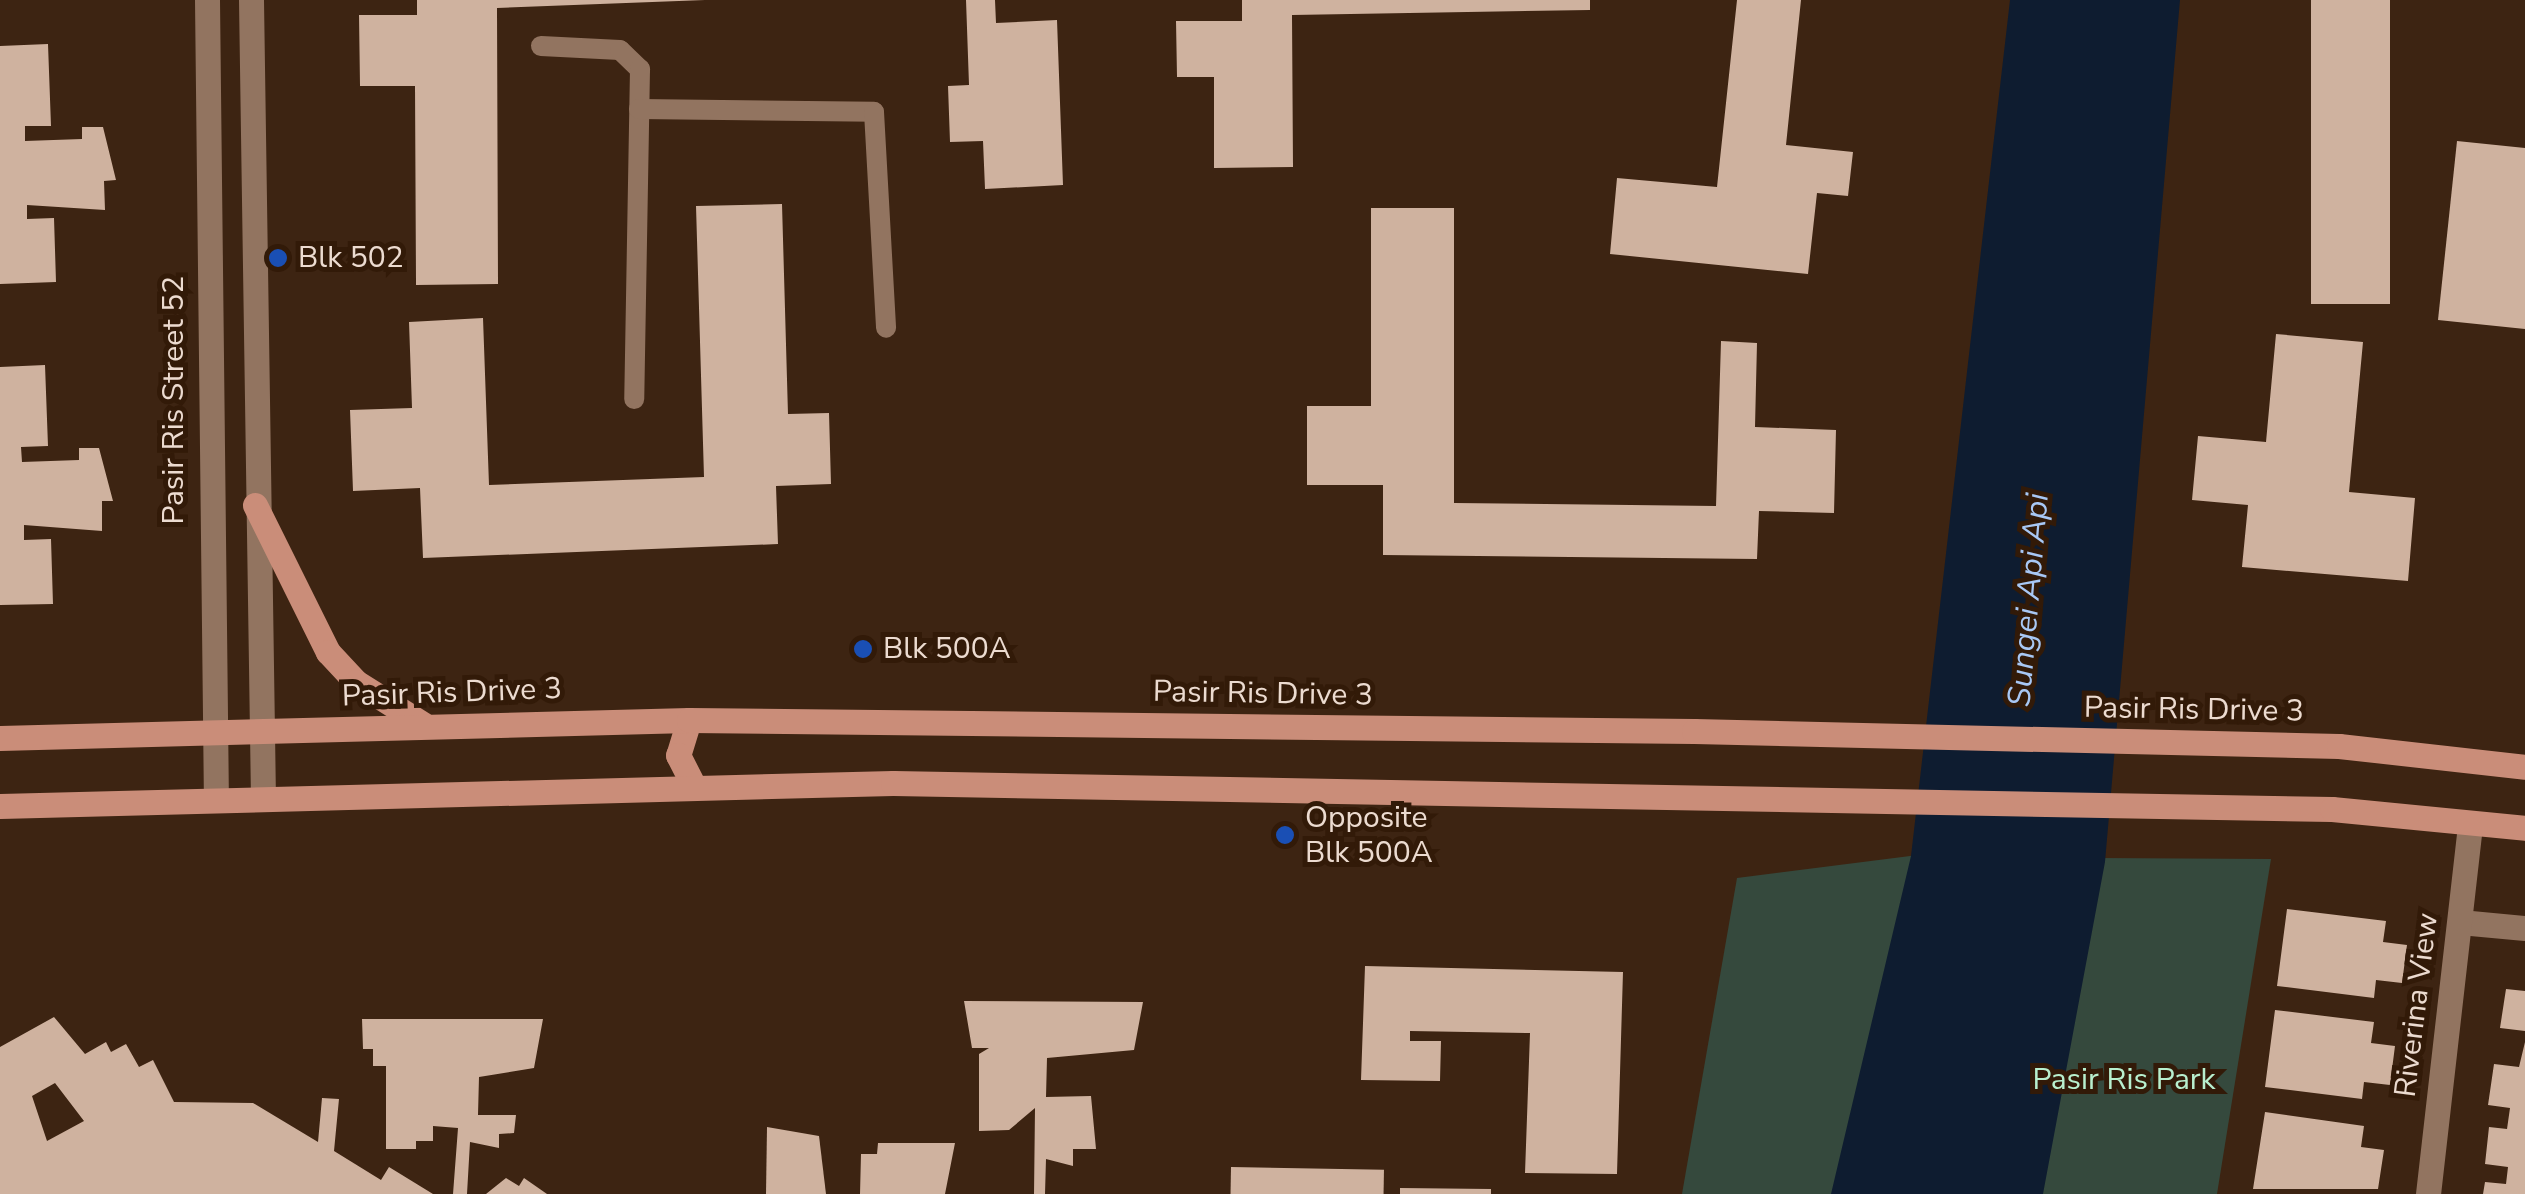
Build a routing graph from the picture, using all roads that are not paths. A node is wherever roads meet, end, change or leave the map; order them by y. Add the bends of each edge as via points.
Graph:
1 (208, 0) edge
2 (251, 0) edge
3 (540, 46) dead end
4 (640, 109) junction
5 (886, 328) dead end
6 (634, 398) dead end
7 (255, 505) junction
8 (689, 720) junction
9 (426, 726) junction
10 (260, 731) junction
11 (212, 734) junction
12 (0, 738) edge
13 (2525, 767) edge
14 (694, 786) junction
15 (263, 799) junction
16 (216, 800) junction
17 (0, 806) edge
18 (2470, 824) junction
19 (2525, 828) edge
20 (2460, 922) junction
21 (2525, 928) edge
22 (2428, 1194) edge

1 - 11 street, Pasir Ris Street 52
2 - 7 street
3 - 4 lane via 634,56
4 - 5 lane via 874,112
4 - 6 lane
7 - 9 main road via 328,652 356,682
7 - 10 street
8 - 9 main road, Pasir Ris Drive 3
8 - 13 main road, Pasir Ris Drive 3 via 2339,746
8 - 14 main road via 678,755
9 - 10 main road, Pasir Ris Drive 3
10 - 11 main road, Pasir Ris Drive 3
10 - 15 street
11 - 12 main road, Pasir Ris Drive 3
11 - 16 street, Pasir Ris Street 52
14 - 15 main road
14 - 18 main road via 2332,809
15 - 16 main road
16 - 17 main road
18 - 19 main road
18 - 20 street, Riverina View
20 - 21 street
20 - 22 street, Riverina View

